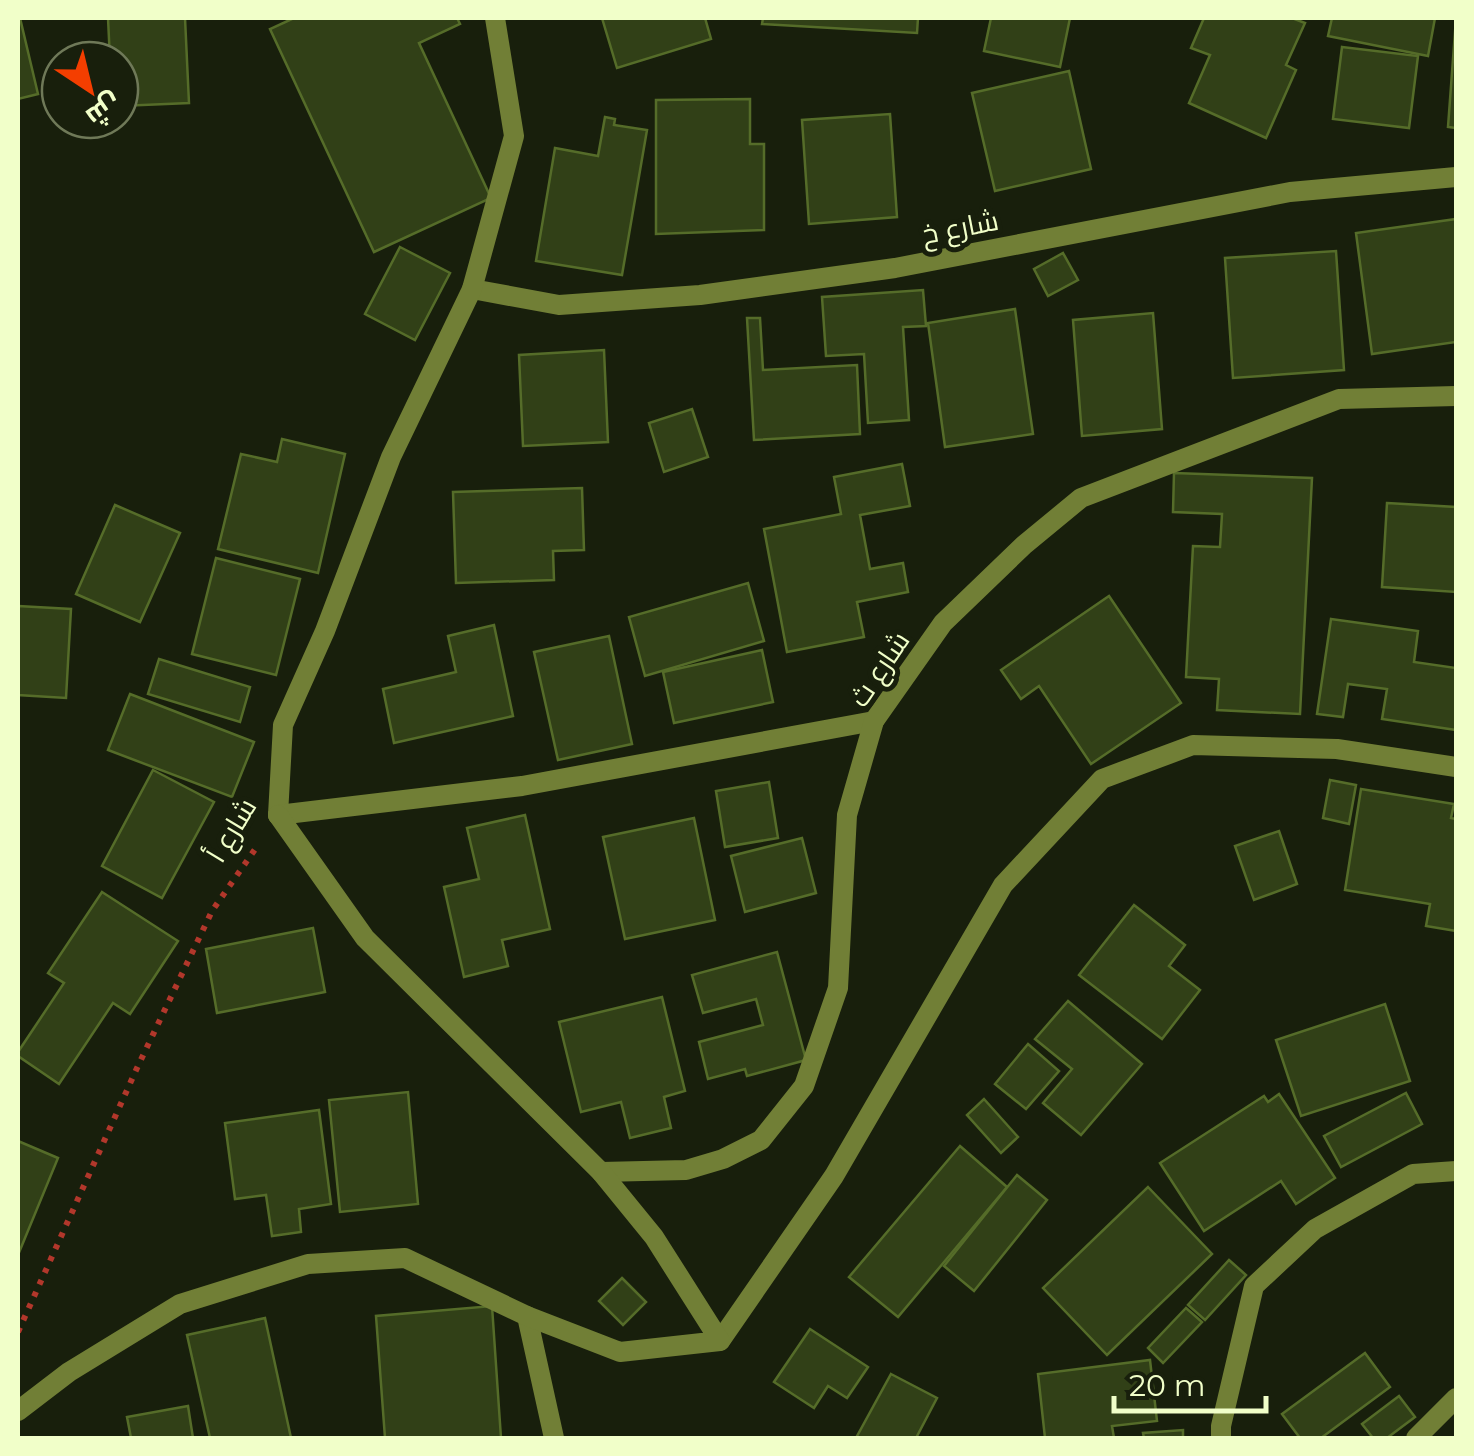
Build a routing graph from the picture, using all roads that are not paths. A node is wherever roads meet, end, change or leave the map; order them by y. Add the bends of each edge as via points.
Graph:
1 (495, 18) edge
2 (1456, 177) edge
3 (472, 289) junction
4 (1456, 396) edge
5 (874, 721) junction
6 (1456, 766) edge
7 (278, 815) junction
8 (1456, 1171) edge
9 (602, 1172) junction
10 (526, 1316) junction
11 (720, 1342) junction
12 (1456, 1398) edge
13 (18, 1411) edge
14 (554, 1438) edge
15 (1221, 1438) edge
16 (1416, 1438) edge

1 - 3 street, شارع أ via 514,136
2 - 3 street, شارع خ via 1290,192 895,268 700,295 559,305
3 - 7 street, شارع أ via 391,457 283,725
4 - 5 street, شارع ث via 1339,399 1081,498 943,623
5 - 7 street via 522,786
5 - 9 street, شارع ث via 848,815 838,988 804,1086 760,1140 724,1159 686,1170
6 - 11 street via 1337,749 1193,744 1102,779 1004,885 834,1176
7 - 9 street via 366,938
8 - 15 street via 1413,1174 1315,1229 1254,1286
9 - 11 street via 654,1237
10 - 11 street via 620,1352
10 - 13 street via 405,1258 308,1264 180,1304
10 - 14 street
12 - 16 street

